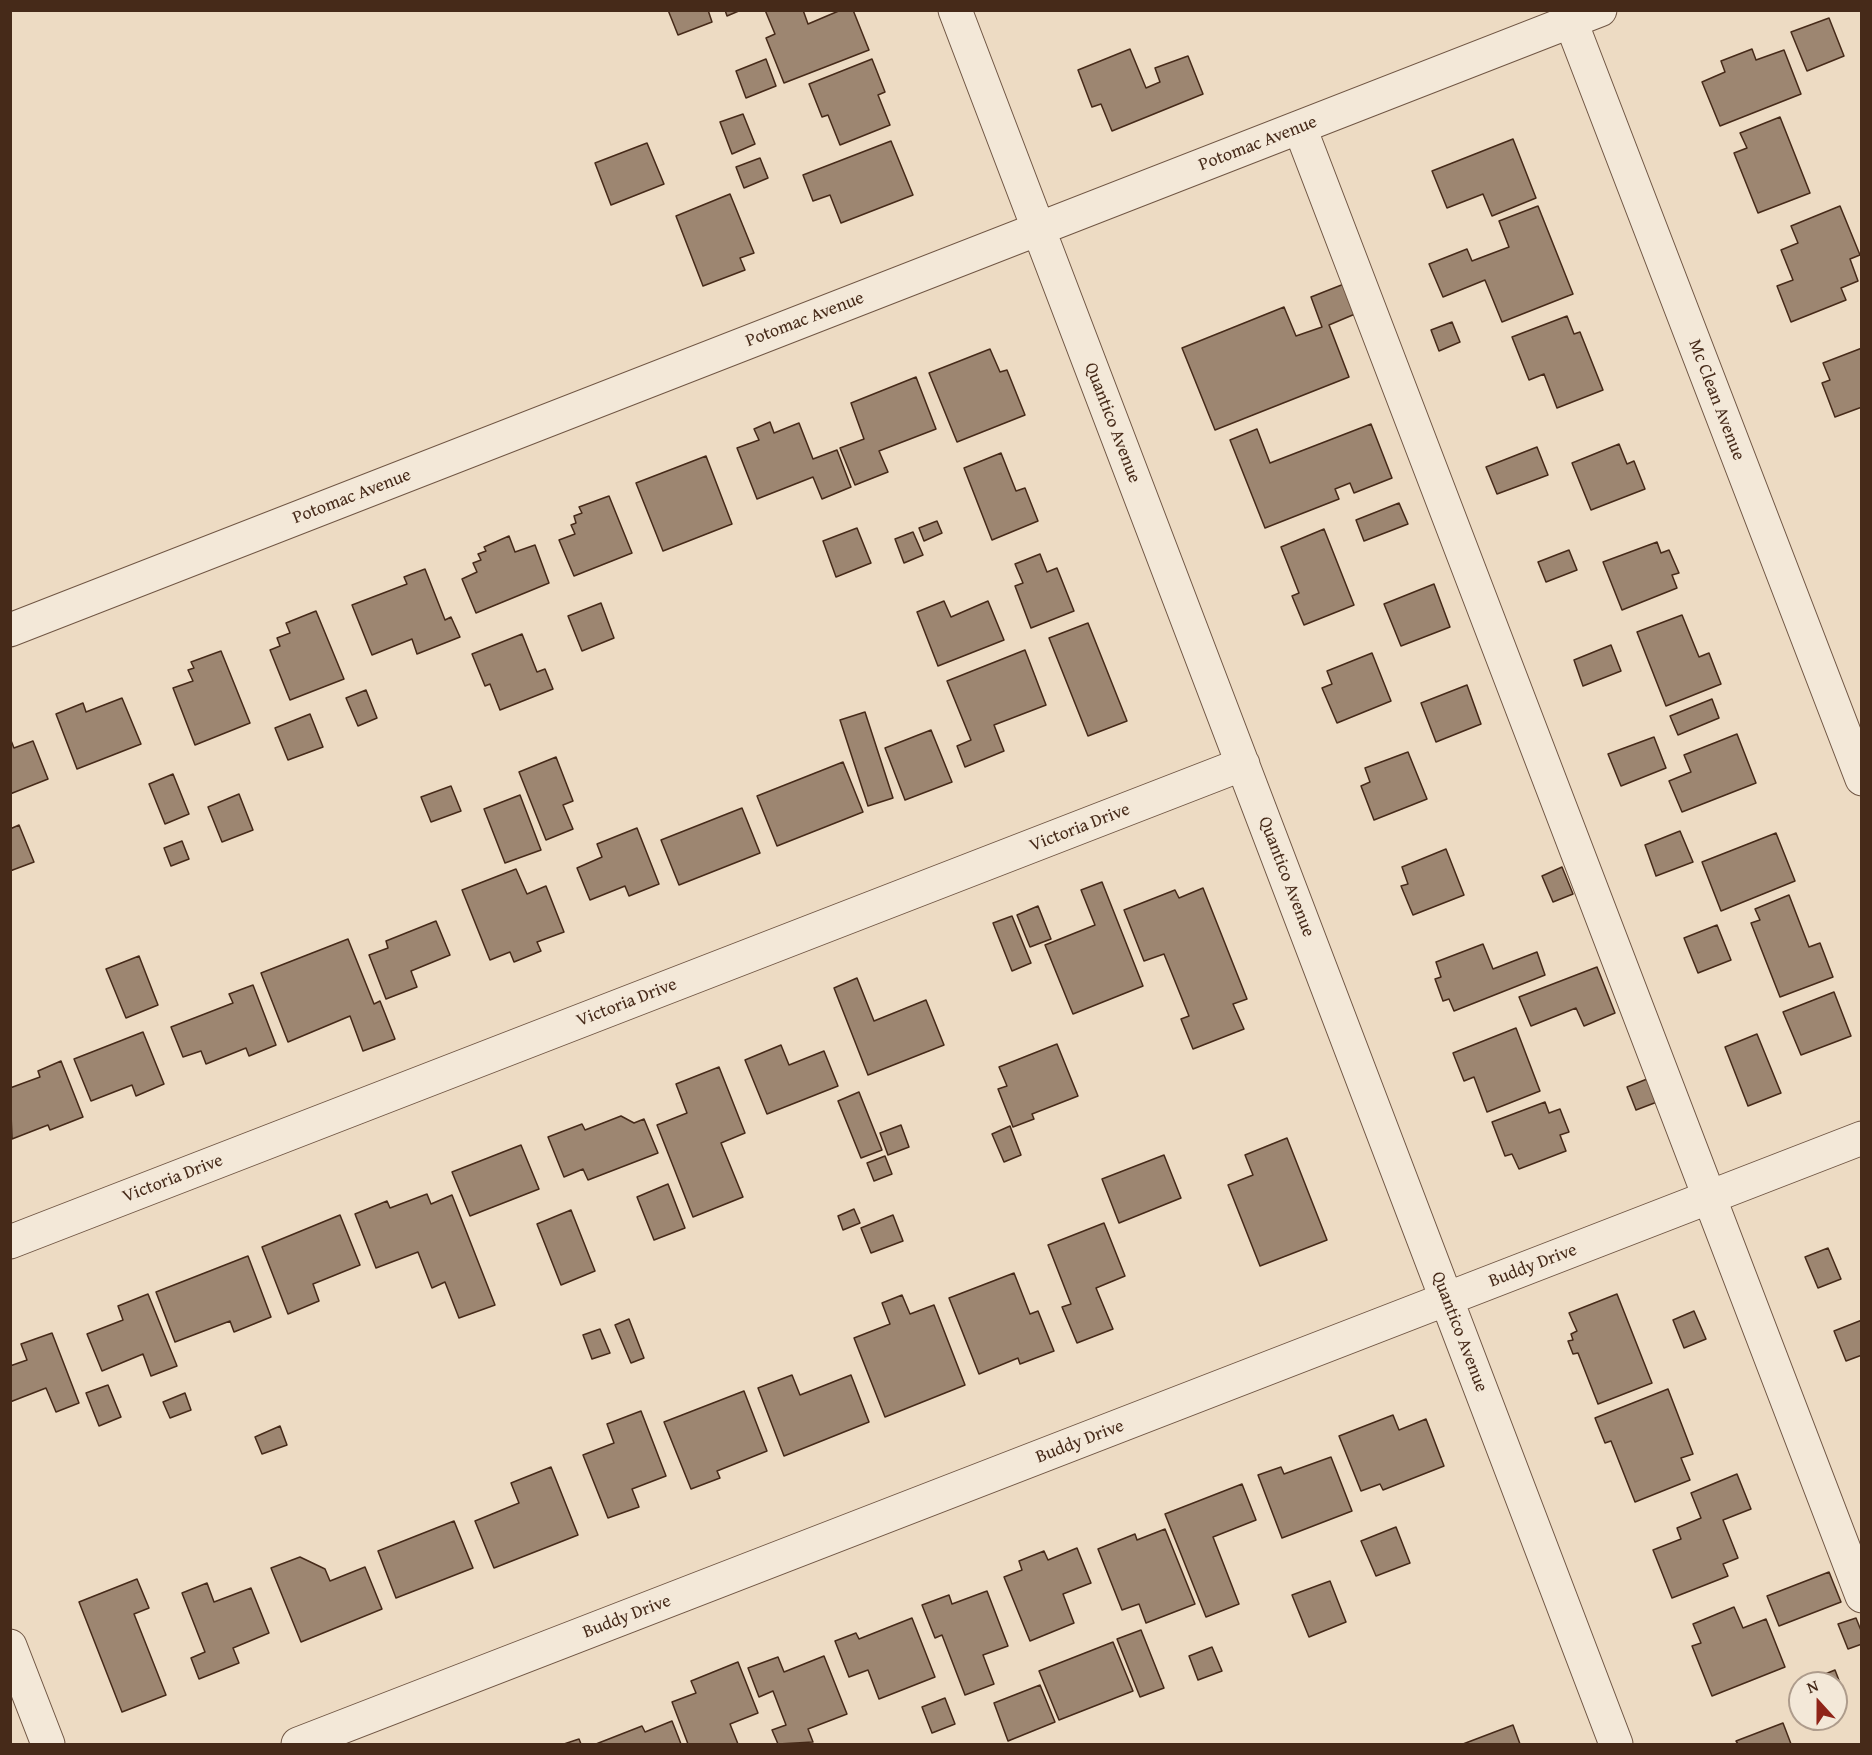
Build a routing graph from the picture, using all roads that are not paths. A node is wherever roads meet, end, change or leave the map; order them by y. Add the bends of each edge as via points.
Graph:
1 (955, 10) edge
2 (1586, 16) edge
3 (1300, 128) junction
4 (1038, 230) junction
5 (10, 630) edge
6 (1243, 764) junction
7 (1862, 778) edge
8 (1862, 1138) edge
9 (1708, 1198) junction
10 (10, 1242) edge
11 (1447, 1300) junction
12 (1862, 1596) edge
13 (10, 1646) edge
14 (48, 1744) edge
15 (298, 1744) edge
16 (1616, 1744) edge

1 - 4 street, Quantico Avenue
2 - 3 street, Potomac Avenue
2 - 7 street, Mc Clean Avenue
3 - 4 street, Potomac Avenue
3 - 9 street
4 - 5 street, Potomac Avenue
4 - 6 street, Quantico Avenue
6 - 10 street, Victoria Drive
6 - 11 street, Quantico Avenue
8 - 9 street, Buddy Drive
9 - 11 street, Buddy Drive
9 - 12 street
11 - 15 street, Buddy Drive
11 - 16 street, Quantico Avenue
13 - 14 street

